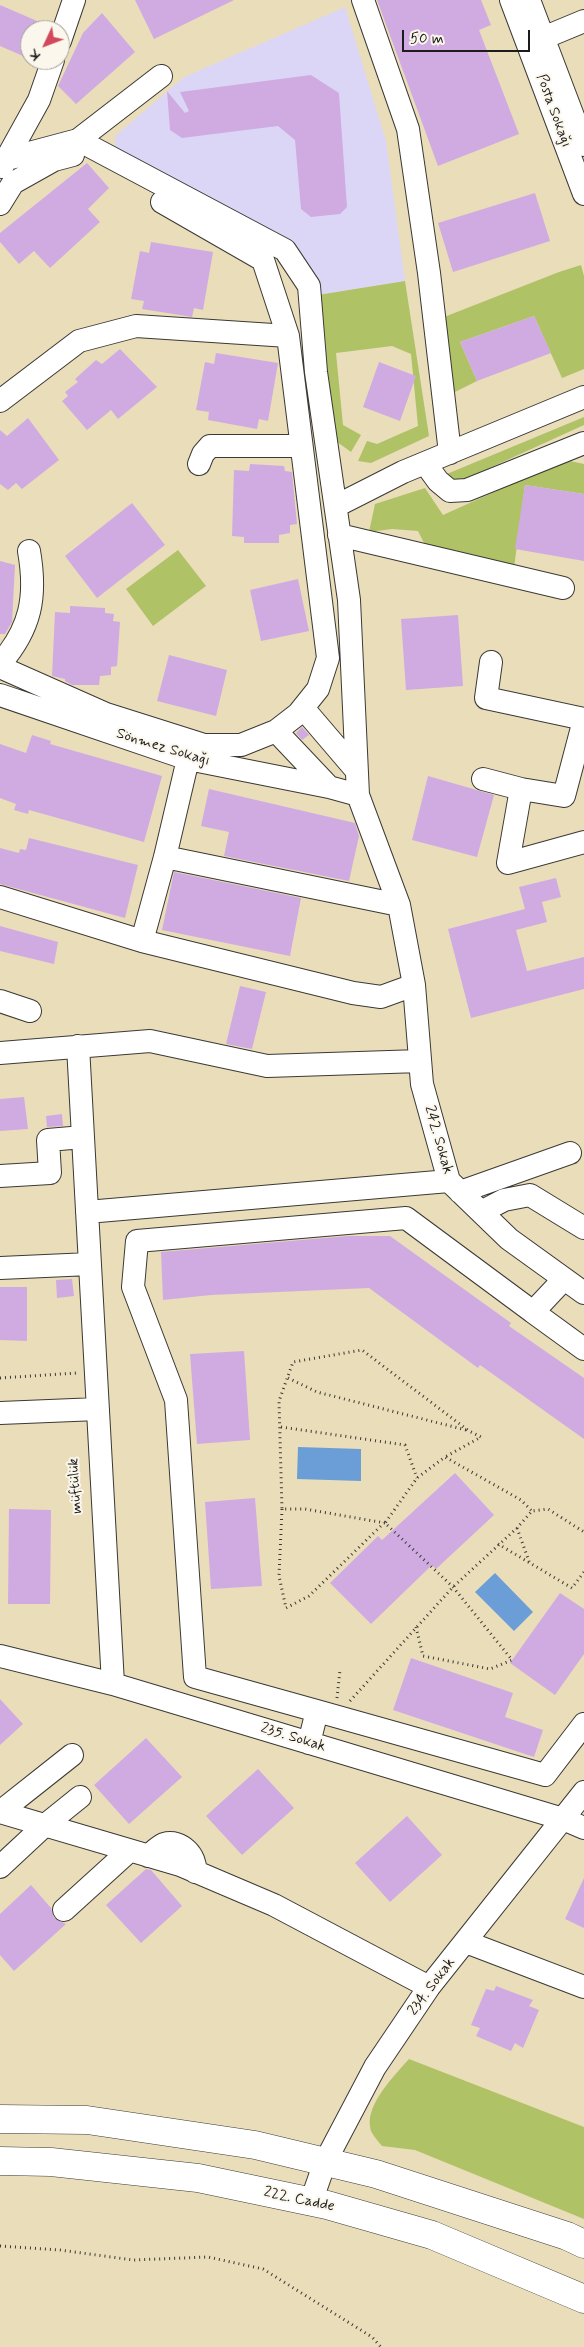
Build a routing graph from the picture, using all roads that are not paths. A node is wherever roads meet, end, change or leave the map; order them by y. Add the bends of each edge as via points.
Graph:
1 (74, 0) edge
2 (363, 0) edge
3 (512, 0) edge
4 (529, 0) edge
5 (67, 20) edge
6 (582, 20) edge
7 (536, 41) junction
8 (50, 70) edge
9 (161, 76) dead end
10 (78, 140) junction
11 (584, 145) edge
12 (3, 165) edge
13 (584, 194) edge
14 (0, 204) edge
15 (288, 336) junction
16 (584, 397) edge
17 (0, 401) edge
18 (584, 443) edge
19 (302, 446) junction
20 (450, 453) junction
21 (425, 463) junction
22 (199, 464) dead end
23 (336, 506) junction
24 (340, 535) junction
25 (29, 551) dead end
26 (563, 588) dead end
27 (491, 662) dead end
28 (0, 666) edge
29 (0, 695) edge
30 (303, 708) junction
31 (584, 719) edge
32 (276, 731) junction
33 (188, 759) junction
34 (356, 770) junction
35 (483, 779) dead end
36 (329, 787) junction
37 (521, 789) junction
38 (358, 795) junction
39 (584, 842) edge
40 (165, 857) junction
41 (0, 897) edge
42 (399, 905) junction
43 (142, 941) junction
44 (414, 985) junction
45 (0, 1001) edge
46 (30, 1011) dead end
47 (78, 1046) junction
48 (0, 1053) edge
49 (420, 1061) junction
50 (83, 1137) junction
51 (570, 1152) dead end
52 (0, 1176) edge
53 (454, 1186) junction
54 (87, 1212) junction
55 (481, 1212) junction
56 (584, 1228) edge
57 (90, 1264) junction
58 (0, 1268) edge
59 (564, 1279) junction
60 (584, 1293) edge
61 (533, 1312) junction
62 (584, 1349) edge
63 (98, 1409) junction
64 (0, 1413) edge
65 (0, 1656) edge
66 (113, 1684) junction
67 (326, 1714) junction
68 (584, 1724) edge
69 (309, 1743) junction
70 (72, 1755) dead end
71 (584, 1792) edge
72 (80, 1798) dead end
73 (0, 1812) edge
74 (563, 1819) junction
75 (44, 1826) junction
76 (584, 1828) edge
77 (139, 1853) junction
78 (0, 1867) edge
79 (64, 1910) dead end
80 (466, 1942) junction
81 (429, 1987) junction
82 (584, 1987) edge
83 (0, 2119) edge
84 (0, 2161) edge
85 (325, 2162) junction
86 (311, 2202) junction
87 (584, 2244) edge
88 (584, 2299) edge

1 - 5 street
2 - 20 street via 408,129
3 - 7 street, Posta Sokağı
4 - 7 street, Posta Sokağı
6 - 7 street
7 - 11 street, Posta Sokağı
7 - 13 street, Posta Sokağı
8 - 12 street via 39,100
9 - 10 street
10 - 12 street
10 - 23 street, 242. Sokak via 285,250 309,286 316,372
14 - 15 street via 13,183 54,160 77,154 263,260
15 - 17 street via 136,326 79,341
15 - 19 street
16 - 20 street
18 - 21 street via 467,490 450,491
19 - 22 street via 210,446
19 - 30 street via 328,658 318,689
20 - 21 street
21 - 23 street
23 - 24 street, 242. Sokak
24 - 26 street
24 - 34 street, 242. Sokak via 349,600
25 - 28 street via 33,601 13,649
27 - 31 street via 486,698
28 - 32 street via 106,714 204,745 242,745
29 - 33 street, Sönmez Sokağı
30 - 32 street
30 - 34 street
31 - 37 street via 564,796
32 - 36 street
33 - 36 street, Sönmez Sokağı
33 - 40 street
34 - 38 street, 242. Sokak
35 - 37 street
36 - 38 street, Sönmez Sokağı
37 - 39 street via 508,863
38 - 42 street, 242. Sokak
40 - 42 street
40 - 43 street
41 - 43 street
42 - 44 street, 242. Sokak
43 - 44 street via 354,993 381,997
44 - 49 street, 242. Sokak
45 - 46 street
47 - 48 street
47 - 49 street via 150,1040 267,1066
47 - 50 street
49 - 53 street, 242. Sokak via 422,1084
50 - 52 street via 48,1140 50,1173
50 - 54 street
51 - 53 street
53 - 54 street
53 - 55 street, 242. Sokak
54 - 57 street
55 - 56 street via 504,1200 530,1195
55 - 59 street, 242. Sokak via 509,1239
57 - 58 street
57 - 63 street
59 - 60 street, 242. Sokak
59 - 61 street
61 - 62 street
61 - 67 street via 406,1218 138,1240 133,1286 176,1400 195,1677
63 - 64 street
63 - 66 street
65 - 66 street, 235. Sokak
66 - 69 street, 235. Sokak
67 - 68 street via 545,1775
67 - 69 street
69 - 74 street, 235. Sokak
70 - 73 street
71 - 74 street, 234. Sokak
72 - 75 street
73 - 75 street
74 - 76 street, 235. Sokak
74 - 80 street, 234. Sokak
75 - 77 street
75 - 78 street
77 - 79 street
77 - 81 street via 274,1905
80 - 81 street, 234. Sokak
80 - 82 street
81 - 85 street, 234. Sokak via 375,2067
83 - 85 main road via 87,2120 255,2145
84 - 86 main road, 222. Cadde via 51,2162 198,2178
85 - 86 street, 234. Sokak
85 - 87 main road via 376,2174
86 - 88 main road, 222. Cadde via 432,2236

